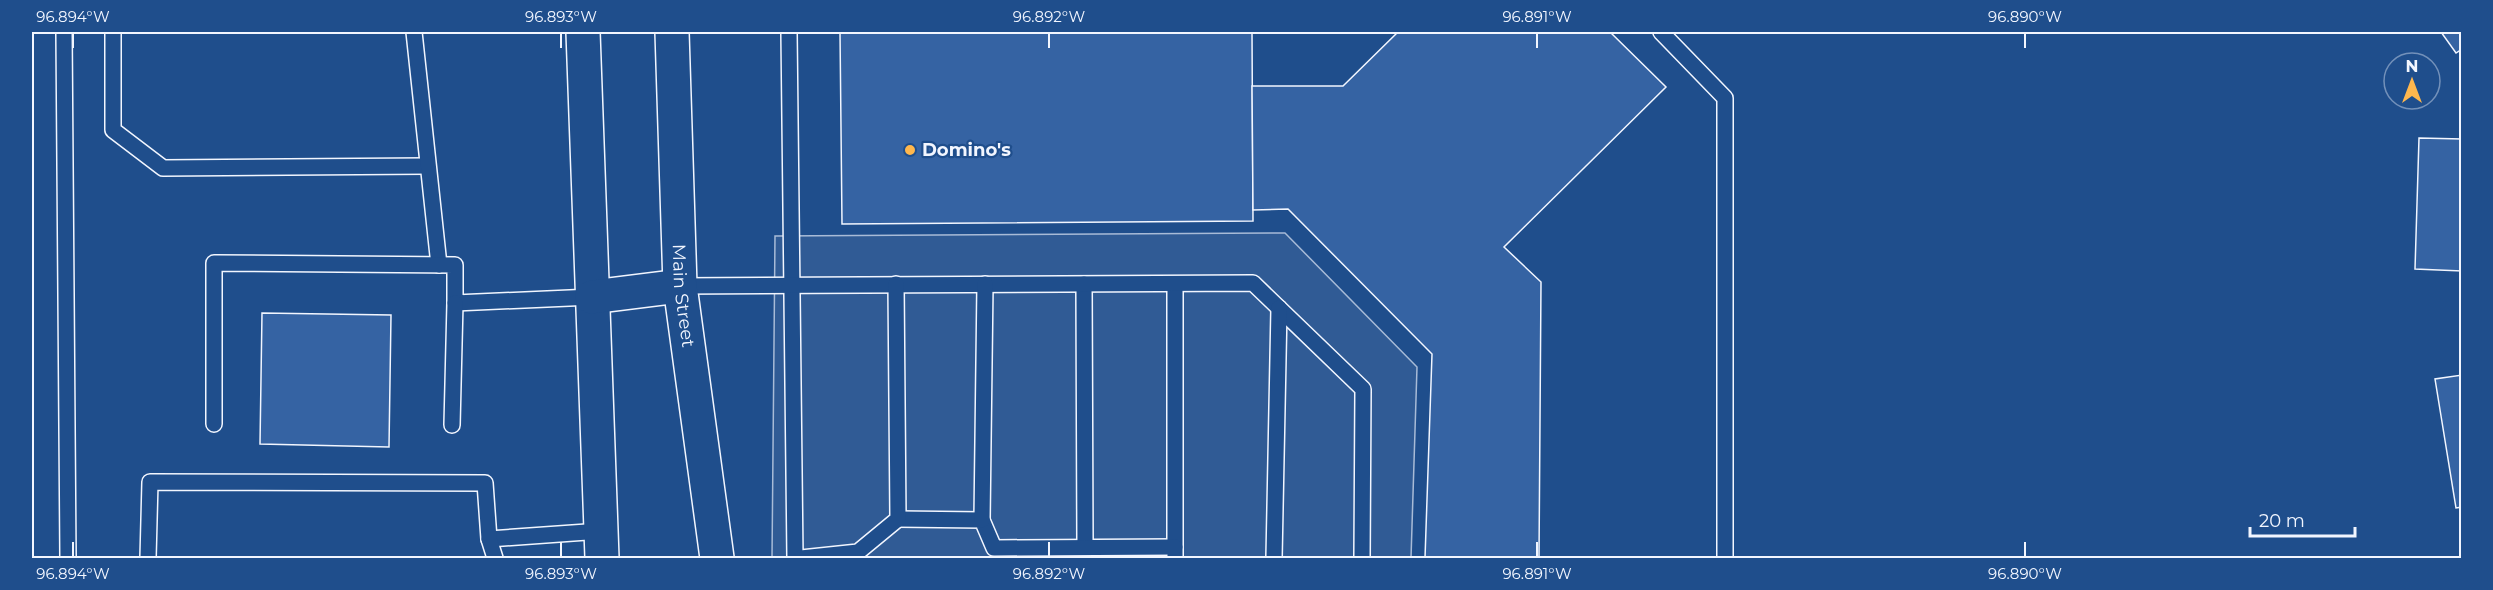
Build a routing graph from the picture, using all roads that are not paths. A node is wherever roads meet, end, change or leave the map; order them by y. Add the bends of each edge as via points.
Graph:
1 (64, 32) edge
2 (113, 32) edge
3 (414, 32) edge
4 (583, 32) edge
5 (672, 32) edge
6 (789, 32) edge
7 (1661, 32) edge
8 (427, 166) junction
9 (438, 265) junction
10 (896, 284) junction
11 (985, 284) junction
12 (1084, 284) junction
13 (1175, 284) junction
14 (792, 285) junction
15 (680, 286) junction
16 (592, 297) junction
17 (455, 303) junction
18 (1279, 308) junction
19 (214, 424) dead end
20 (452, 425) dead end
21 (898, 519) junction
22 (982, 520) junction
23 (489, 539) junction
24 (601, 545) edge
25 (1085, 547) junction
26 (994, 553) edge
27 (1175, 553) edge
28 (68, 558) edge
29 (148, 558) edge
30 (495, 558) edge
31 (717, 558) edge
32 (795, 558) edge
33 (801, 558) edge
34 (1274, 558) edge
35 (1362, 558) edge
36 (1725, 558) edge

1 - 28 lane
2 - 8 lane via 113,130 163,168
3 - 8 lane
4 - 16 main road
5 - 15 main road, Main Street
6 - 14 lane
7 - 36 lane via 1725,98
8 - 9 lane
9 - 17 lane via 455,265
9 - 19 lane via 214,263
10 - 11 lane
10 - 14 lane
10 - 21 lane
11 - 12 lane
11 - 22 lane
12 - 13 lane
12 - 25 lane
13 - 18 lane via 1253,283
13 - 27 lane
14 - 15 lane
14 - 32 lane
15 - 16 main road
15 - 31 main road, Main Street
16 - 17 lane
16 - 24 main road
17 - 20 lane
18 - 34 lane
18 - 35 lane via 1363,389
21 - 22 lane
21 - 33 lane via 858,552
22 - 26 lane
23 - 24 lane
23 - 29 lane via 485,483 150,482
23 - 30 lane
25 - 26 lane
25 - 27 lane

